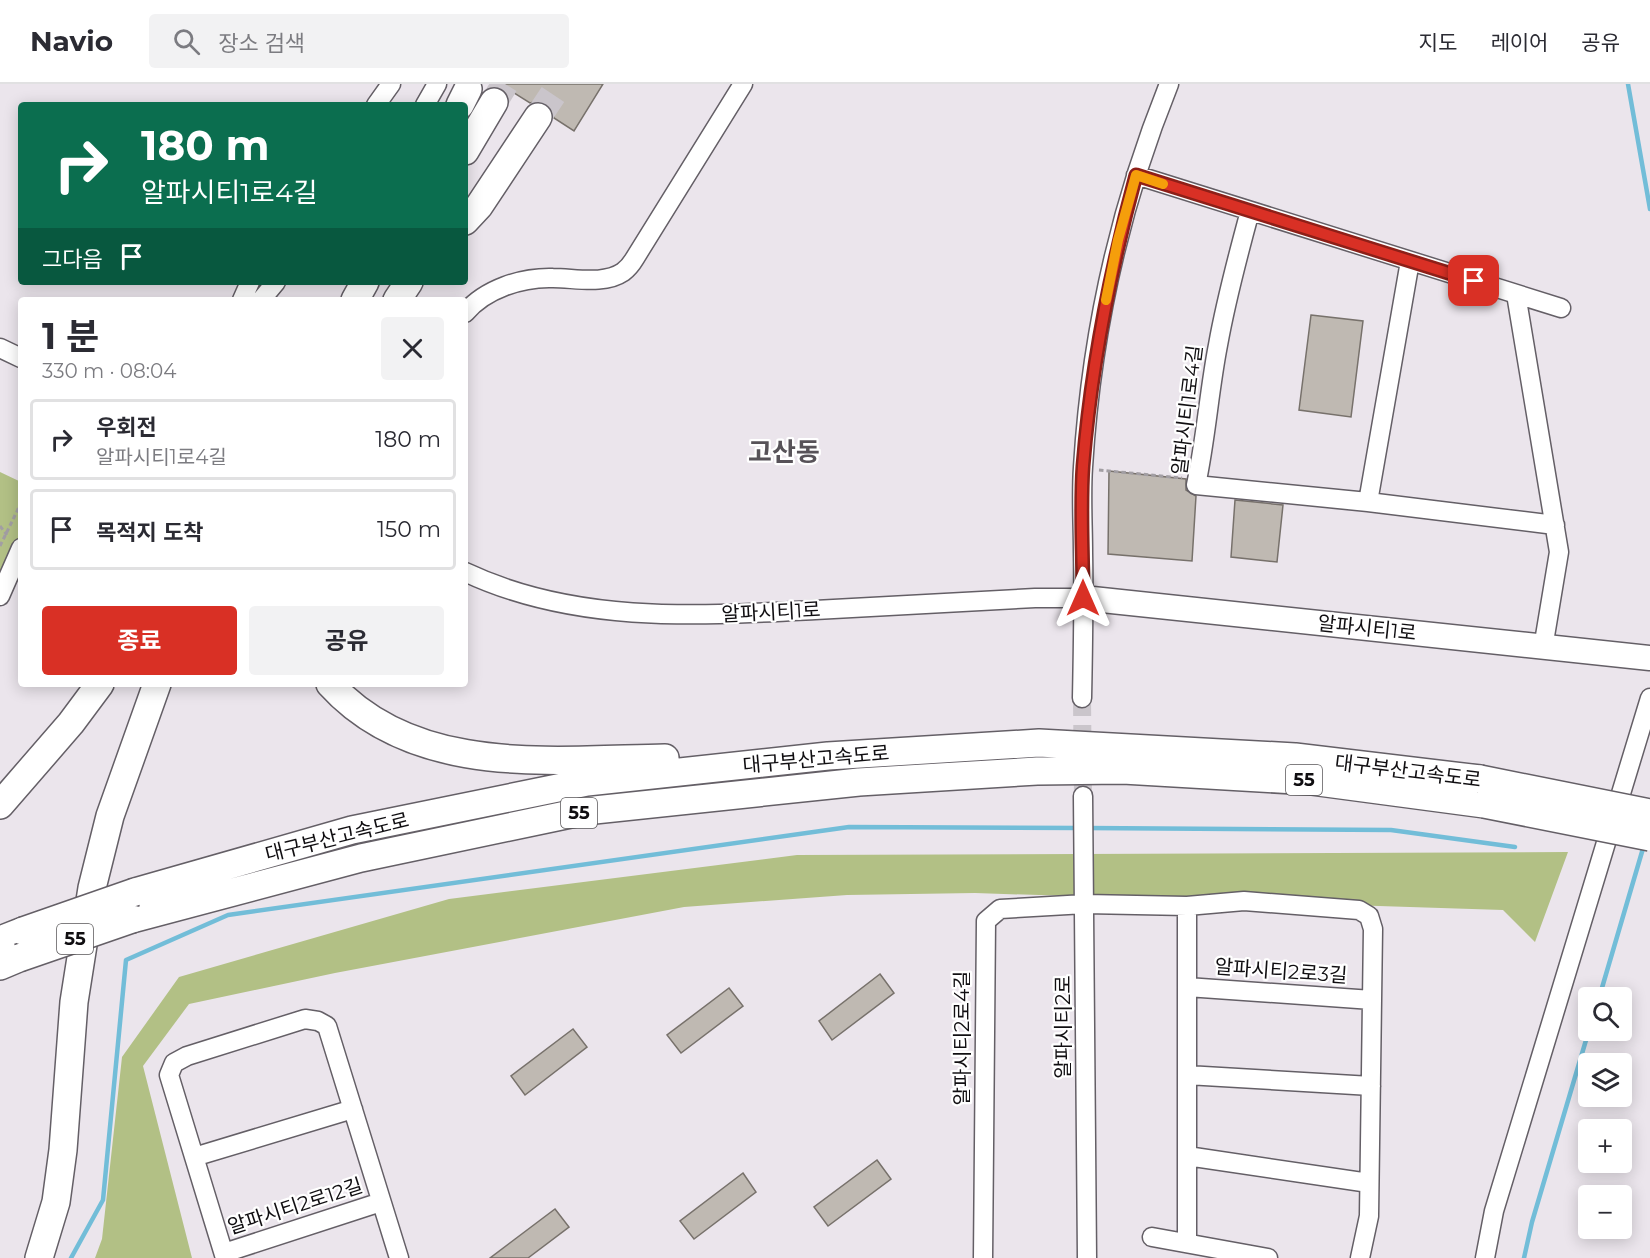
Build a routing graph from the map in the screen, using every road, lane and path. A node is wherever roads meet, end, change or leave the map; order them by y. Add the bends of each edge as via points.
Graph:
1 (391, 84) edge
2 (437, 84) edge
3 (743, 84) edge
4 (1169, 84) edge
5 (378, 102) edge
6 (427, 102) edge
7 (494, 102) tunnel mouth
8 (538, 117) tunnel mouth
9 (468, 146) edge
10 (1136, 175) junction
11 (1250, 211) junction
12 (468, 218) edge
13 (1410, 261) junction
14 (274, 285) edge
15 (1516, 294) junction
16 (264, 297) edge
17 (1561, 308) dead end
18 (468, 310) edge
19 (0, 348) edge
20 (18, 357) edge
21 (1083, 468) junction
22 (1196, 485) junction
23 (1368, 502) junction
24 (18, 509) edge
25 (1555, 525) junction
26 (0, 546) edge
27 (18, 555) edge
28 (468, 573) edge
29 (0, 596) edge
30 (1083, 598) junction
31 (1543, 648) junction
32 (1650, 658) edge
33 (98, 687) edge
34 (137, 687) edge
35 (156, 687) edge
36 (333, 687) edge
37 (1082, 698) tunnel mouth
38 (1650, 698) edge
39 (828, 756) junction
40 (1482, 792) junction
41 (1083, 796) tunnel mouth
42 (0, 805) edge
43 (1650, 813) edge
44 (1650, 837) edge
45 (1085, 904) junction
46 (1186, 906) junction
47 (10, 949) edge
48 (1187, 987) junction
49 (1372, 1000) junction
50 (1187, 1075) junction
51 (1371, 1086) junction
52 (353, 1108) junction
53 (1187, 1156) junction
54 (194, 1157) junction
55 (1369, 1183) junction
56 (381, 1202) junction
57 (1152, 1237) dead end
58 (1187, 1243) junction
59 (224, 1256) edge
60 (27, 1258) edge
61 (39, 1258) edge
62 (399, 1258) edge
63 (983, 1258) edge
64 (1087, 1258) edge
65 (1268, 1258) edge
66 (1360, 1258) edge
67 (1485, 1258) edge

1 - 5 street
2 - 6 street
3 - 18 street via 635,258 622,272 608,278 523,280 493,291
4 - 10 street
7 - 9 highway
8 - 12 highway
10 - 11 street
10 - 21 street via 1098,337
11 - 13 street
11 - 22 street, 알파시티1로4길 via 1218,347
13 - 15 street
13 - 23 street
14 - 16 street
15 - 17 street
15 - 25 street
19 - 20 street
21 - 22 path via 1197,480
21 - 30 street
22 - 23 street, 알파시티1로4길
23 - 25 street, 알파시티1로4길
24 - 26 path
25 - 31 street via 1559,552
27 - 29 street
28 - 30 street, 알파시티1로 via 511,590 569,605 622,613 707,615
30 - 31 main road, 알파시티1로
30 - 37 street
31 - 32 main road, 알파시티1로
33 - 42 highway
34 - 60 highway via 80,864 66,942 50,1151 42,1209
35 - 61 highway via 110,816 92,888 74,1002 56,1202
36 - 39 highway via 362,714 389,728 424,743 476,757 539,760
38 - 67 street via 1494,1211
39 - 40 highway, 대구부산고속도로 / 55 via 1039,743 1295,757
39 - 47 highway, 대구부산고속도로 / 55, bridge via 587,782 351,830 135,892
40 - 43 highway, 대구부산고속도로 / 55, bridge
40 - 44 highway, 대구부산고속도로 / 55, bridge
40 - 47 highway, 대구부산고속도로 / 55, bridge via 1123,770 859,782 585,812 361,858
41 - 45 street, 알파시티2로
45 - 46 street, 알파시티2로3길
45 - 63 street, 알파시티2로4길 via 1000,909 986,921
45 - 64 street, 알파시티2로
46 - 48 street, 알파시티2로3길
46 - 49 street, 알파시티2로3길 via 1244,901 1359,910 1369,916 1373,929
48 - 49 street, 알파시티2로3길
48 - 50 street, 알파시티2로3길
49 - 51 street, 알파시티2로3길
50 - 51 street
50 - 53 street, 알파시티2로3길
51 - 55 street, 알파시티2로3길
52 - 54 street
52 - 54 street, 알파시티2로12길 via 327,1026 305,1019 174,1063 170,1075
52 - 56 street, 알파시티2로12길
53 - 55 street
53 - 58 street, 알파시티2로3길
54 - 59 street, 알파시티2로12길
55 - 66 street, 알파시티2로3길
56 - 59 street, 알파시티2로12길
56 - 62 street, 알파시티2로12길
57 - 58 street
58 - 65 street

